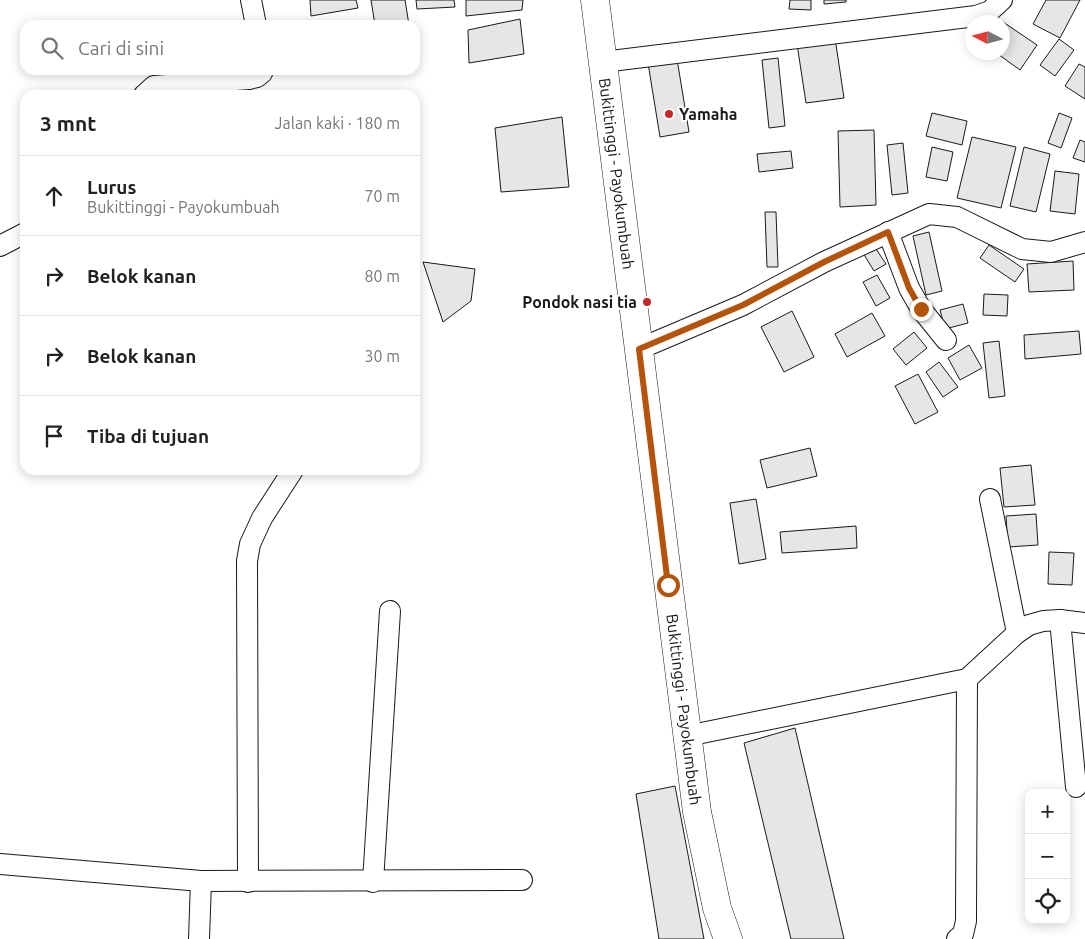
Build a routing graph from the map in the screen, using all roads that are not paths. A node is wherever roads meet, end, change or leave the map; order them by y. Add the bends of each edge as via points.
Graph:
1 (251, 0) edge
2 (595, 0) edge
3 (1002, 0) edge
4 (255, 20) edge
5 (603, 62) junction
6 (260, 75) edge
7 (150, 90) edge
8 (888, 232) junction
9 (20, 236) edge
10 (1085, 242) edge
11 (0, 246) edge
12 (946, 340) dead end
13 (639, 349) junction
14 (290, 475) edge
15 (990, 500) dead end
16 (390, 611) dead end
17 (1060, 620) junction
18 (1085, 623) edge
19 (1017, 633) junction
20 (967, 679) junction
21 (687, 736) junction
22 (1076, 787) dead end
23 (0, 864) edge
24 (522, 880) dead end
25 (201, 881) junction
26 (248, 882) junction
27 (373, 882) junction
28 (198, 939) edge
29 (728, 939) edge
30 (957, 939) edge

1 - 4 street
2 - 5 main road, Bukittinggi - Payokumbuah
3 - 5 street via 976,16
5 - 13 main road, Bukittinggi - Payokumbuah
6 - 7 street via 249,79 154,86
8 - 10 street via 929,214 957,216 1022,249 1051,252
8 - 12 street via 909,288
8 - 13 street via 743,305
9 - 11 street
13 - 21 main road, Bukittinggi - Payokumbuah
14 - 26 street via 258,527 247,561
15 - 19 street
16 - 27 street
17 - 18 street
17 - 19 street via 1028,625
17 - 22 street
19 - 20 street
20 - 21 street
20 - 30 street via 966,921 963,934
21 - 29 main road, Bukittinggi - Payokumbuah via 696,812 717,908
23 - 25 street
24 - 27 street
25 - 26 street
25 - 28 street
26 - 27 street

